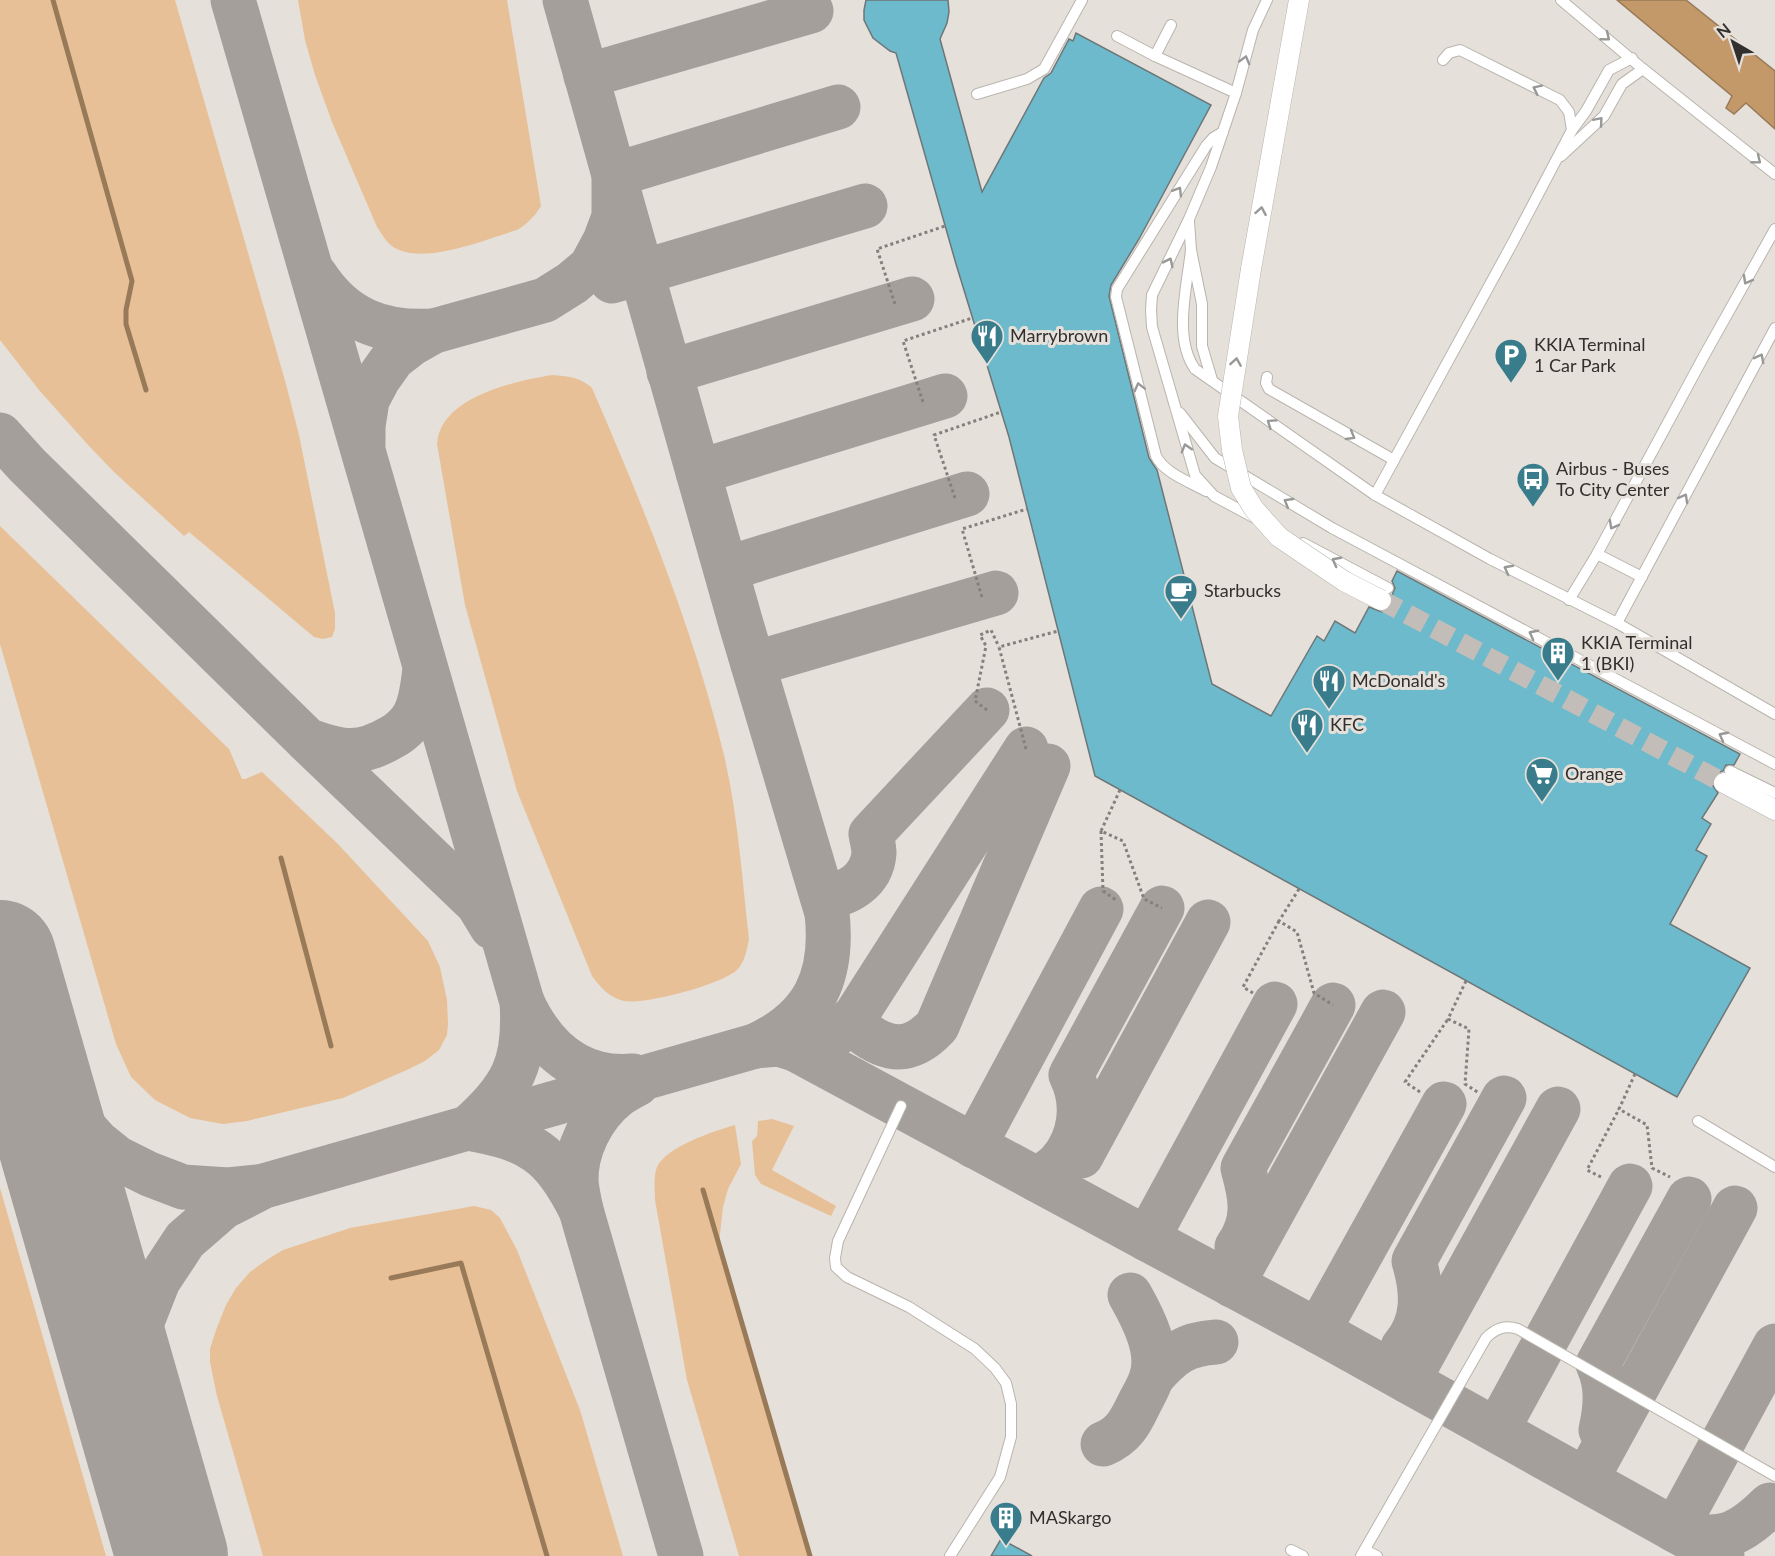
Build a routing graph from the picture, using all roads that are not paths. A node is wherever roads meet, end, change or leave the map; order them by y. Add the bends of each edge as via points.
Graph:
1 (1082, 0) edge
2 (1267, 0) edge
3 (1561, 0) edge
4 (1299, 1) edge
5 (1171, 25) dead end
6 (1118, 36) dead end
7 (1155, 56) junction
8 (1632, 58) junction
9 (1443, 60) dead end
10 (1643, 69) junction
11 (1236, 93) junction
12 (977, 94) dead end
13 (1572, 130) junction
14 (1223, 132) junction
15 (1556, 160) junction
16 (1775, 174) edge
17 (1189, 219) junction
18 (1775, 229) edge
19 (1191, 250) junction
20 (1774, 336) edge
21 (1267, 377) dead end
22 (1212, 380) junction
23 (1176, 408) junction
24 (1394, 460) junction
25 (1375, 495) junction
26 (1214, 496) junction
27 (1597, 554) junction
28 (1642, 577) junction
29 (1384, 594) joint
30 (1569, 600) junction
31 (1617, 623) junction
32 (1775, 714) edge
33 (1775, 764) edge
34 (1727, 777) joint
35 (1775, 793) edge
36 (1775, 810) edge
37 (901, 1106) dead end
38 (1698, 1121) dead end
39 (1775, 1167) edge
40 (1775, 1476) edge
41 (1291, 1550) dead end
42 (1363, 1553) edge
43 (950, 1556) edge
44 (1303, 1556) edge
45 (1377, 1556) edge

1 - 12 lane via 1044,69 1027,79
11 -> 2 lane via 1253,30
3 -> 8 lane
29 -> 4 street, bridge via 1344,581 1279,537 1241,488 1232,450 1228,416
5 - 7 lane
6 - 7 lane
7 - 11 lane
8 - 10 lane
8 - 13 lane via 1609,70
13 -> 9 lane via 1569,112 1560,100 1460,50
15 -> 10 lane via 1605,116 1622,84
10 -> 16 lane
11 - 14 lane
13 - 15 lane
14 - 17 lane
26 -> 14 lane via 1159,462 1116,297 1117,289 1206,146
15 - 24 lane
17 - 19 lane
23 -> 17 lane via 1152,327 1152,295
18 -> 27 lane
19 - 22 lane via 1202,304 1202,346
19 - 22 lane via 1182,333 1189,360
28 -> 20 lane
21 -> 24 lane via 1269,389
25 -> 22 lane
26 -> 23 lane via 1195,475
33 -> 23 lane via 1312,516 1215,458
24 - 25 lane
30 -> 25 lane
29 -> 26 lane
27 - 28 lane
27 - 30 lane
28 - 31 lane
30 - 31 lane
31 - 32 lane
34 - 35 lane
34 - 36 street
37 - 43 lane via 838,1241 834,1258 836,1267 847,1277 909,1307 975,1349 1006,1383 1011,1404 1011,1437 1000,1477
38 - 39 lane
40 - 42 lane via 1508,1326 1486,1338
41 - 44 lane
42 - 45 lane

